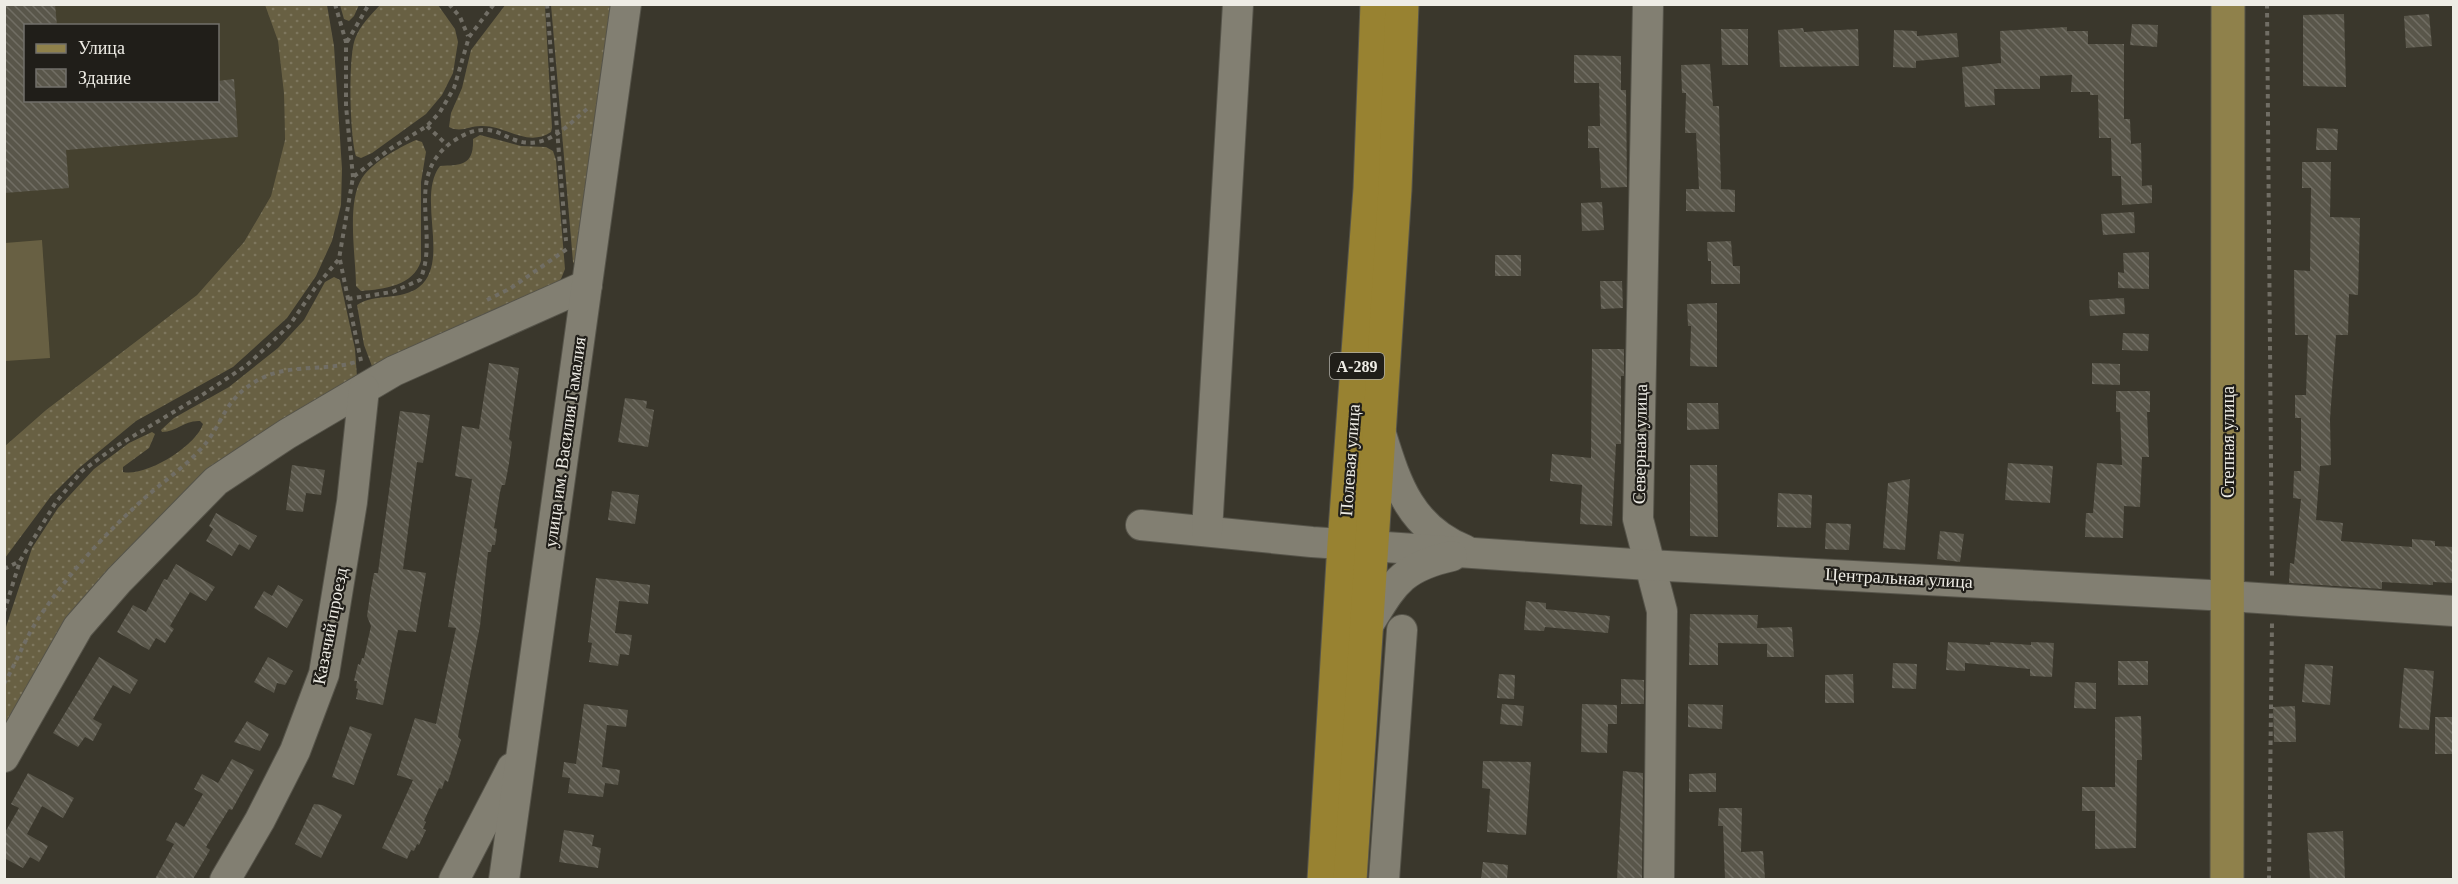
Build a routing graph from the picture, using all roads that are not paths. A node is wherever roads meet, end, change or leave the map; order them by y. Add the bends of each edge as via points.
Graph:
1 (626, 4) edge
2 (1238, 4) edge
3 (1377, 4) edge
4 (1402, 4) edge
5 (1648, 4) edge
6 (2228, 4) edge
7 (579, 289) junction
8 (362, 374) junction
9 (1378, 424) junction
10 (1141, 525) dead end
11 (1207, 531) junction
12 (1358, 545) junction
13 (1471, 552) junction
14 (1648, 565) junction
15 (2228, 596) junction
16 (2454, 611) edge
17 (1365, 630) junction
18 (1402, 630) dead end
19 (522, 750) junction
20 (4, 757) edge
21 (225, 879) edge
22 (454, 879) edge
23 (504, 879) edge
24 (1324, 879) edge
25 (1350, 879) edge
26 (1384, 879) edge
27 (1659, 879) edge
28 (2227, 879) edge

1 - 7 street, улица им. Василия Гамалия
2 - 11 street
3 - 12 highway, Полевая улица / А-289
4 - 9 highway, Полевая улица / А-289 via 1395,189
5 - 14 street, Северная улица via 1638,519
6 - 15 main road, Степная улица
7 - 8 street via 394,370
7 - 19 street, улица им. Василия Гамалия
8 - 20 street via 287,434 216,481 119,579 78,627
8 - 21 street, Казачий проезд via 352,502 324,674 296,751
9 - 12 highway, Полевая улица / А-289
9 - 13 street, А-289 via 1395,480 1420,520 1448,542
10 - 11 street, Центральная улица
11 - 12 street, Центральная улица
12 - 13 street, Центральная улица
12 - 17 highway, Полевая улица / А-289
12 - 24 highway, Полевая улица / А-289
13 - 14 street, Центральная улица
13 - 17 street, А-289 via 1425,562 1397,580
14 - 15 street, Центральная улица
14 - 27 street, Северная улица via 1662,611
15 - 16 street, Центральная улица
15 - 28 main road, Степная улица
17 - 25 highway, Полевая улица / А-289
18 - 26 street
19 - 22 street
19 - 23 street, улица им. Василия Гамалия

